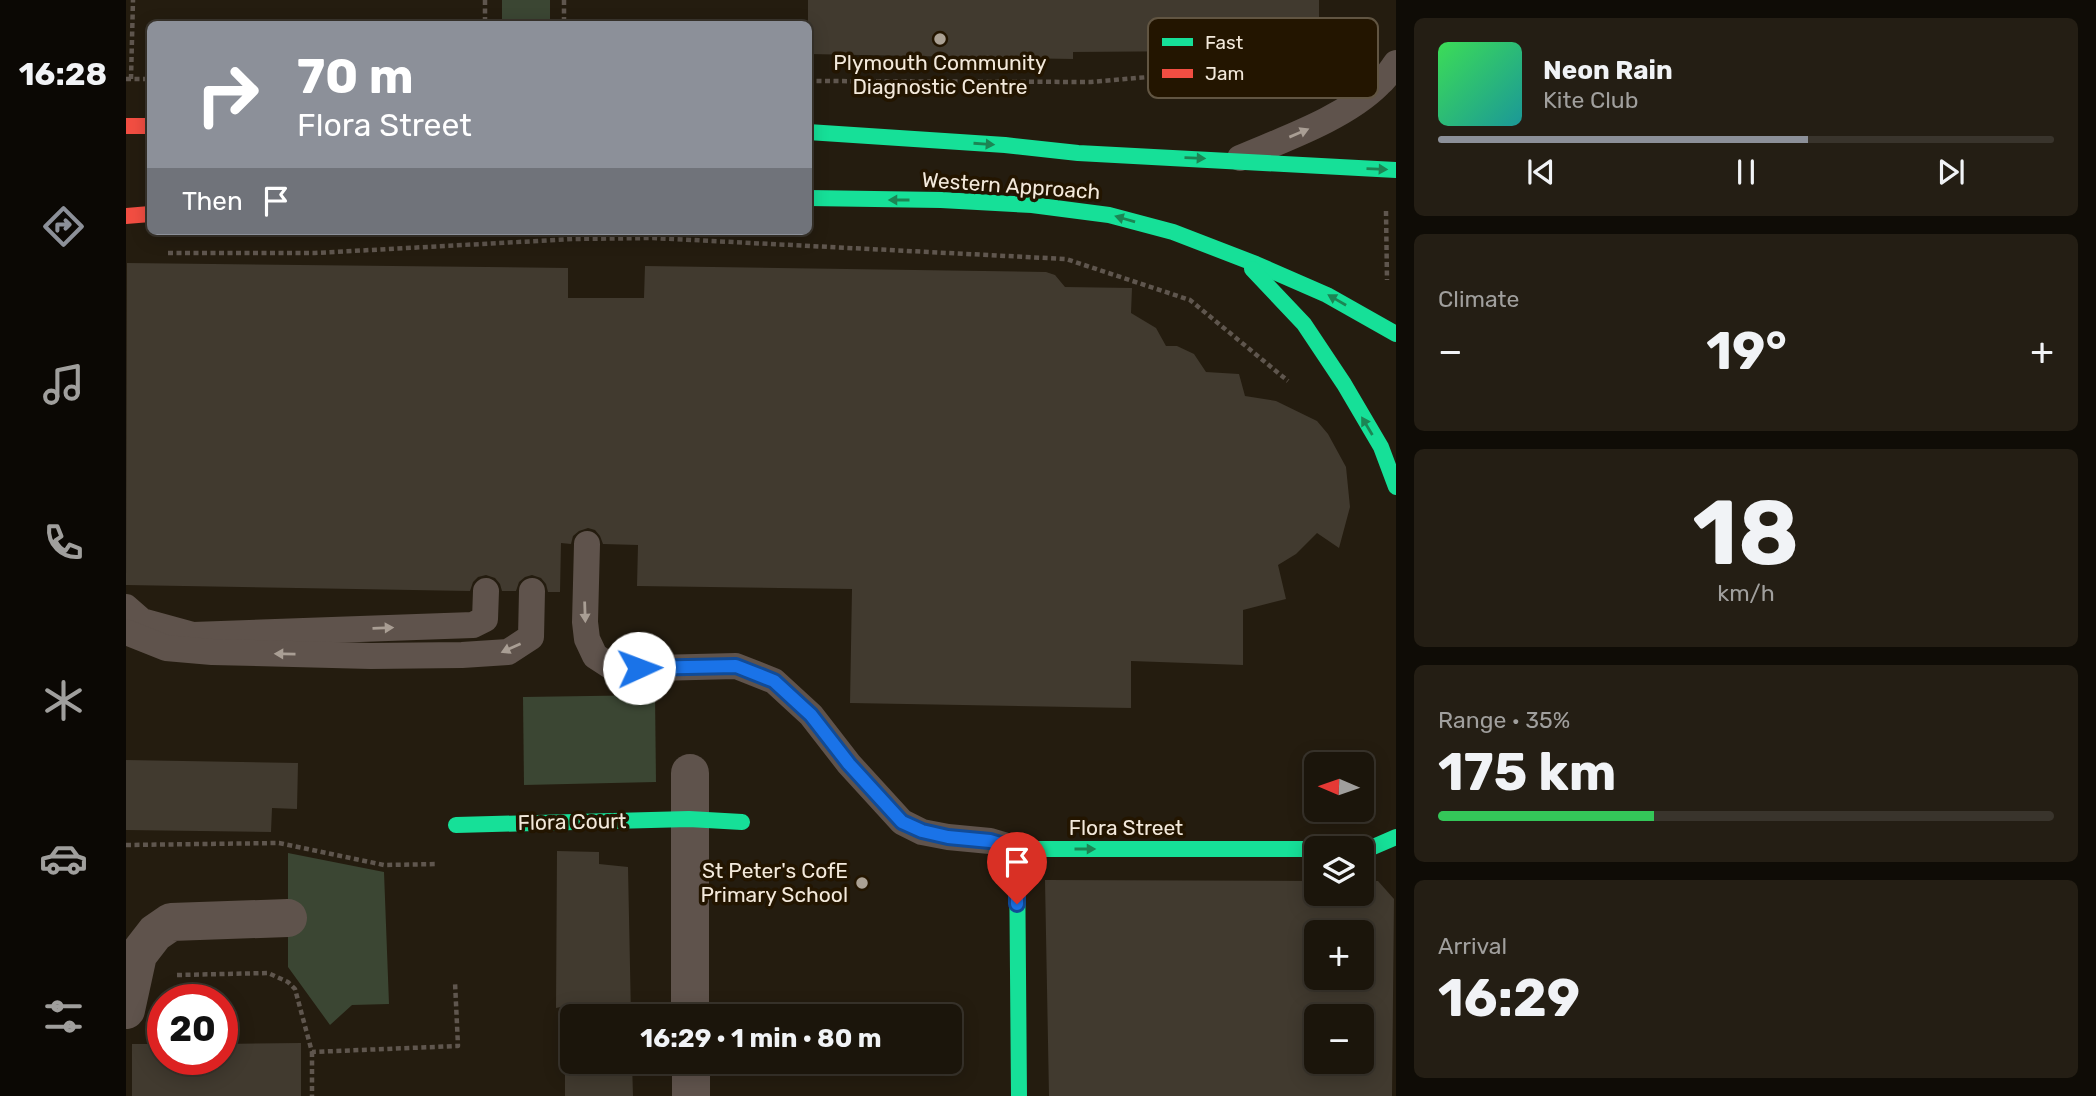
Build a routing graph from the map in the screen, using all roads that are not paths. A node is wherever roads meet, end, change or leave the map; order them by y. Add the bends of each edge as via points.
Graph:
1 (1363, 98) edge
2 (126, 126) edge
3 (147, 126) edge
4 (812, 132) edge
5 (1236, 160) junction
6 (1396, 170) edge
7 (812, 198) edge
8 (147, 214) edge
9 (126, 216) edge
10 (1243, 259) junction
11 (1396, 334) edge
12 (1396, 487) edge
13 (587, 544) dead end
14 (486, 591) dead end
15 (532, 592) dead end
16 (126, 607) edge
17 (126, 632) edge
18 (690, 773) dead end
19 (689, 820) junction
20 (741, 822) dead end
21 (456, 825) dead end
22 (1396, 837) edge
23 (1017, 849) junction
24 (288, 918) dead end
25 (130, 993) edge
26 (690, 1004) edge
27 (691, 1074) edge
28 (691, 1096) edge
29 (1019, 1096) edge

5 -> 1 lane via 1313,128
2 - 3 main road
4 -> 5 main road, Western Approach
5 -> 6 main road, Western Approach
10 -> 7 main road, Western Approach via 1173,232 1109,215 1032,205
8 - 9 main road
11 -> 10 main road, Western Approach via 1327,295
12 -> 10 main road via 1381,447 1304,324
13 -> 23 lane via 585,622 595,656 615,669 736,666 774,681 811,715 902,822 922,831
16 -> 14 lane via 142,621 193,635 473,625 485,619
15 -> 17 lane via 531,637 508,652 370,656 212,652 166,648
18 - 19 street
19 - 20 main road, Flora Court
19 - 21 main road, Flora Court
19 - 26 street
23 -> 22 main road, Flora Street via 1342,849 1373,847
23 - 29 main road
24 - 25 street via 171,922 155,933 138,955
27 - 28 street

